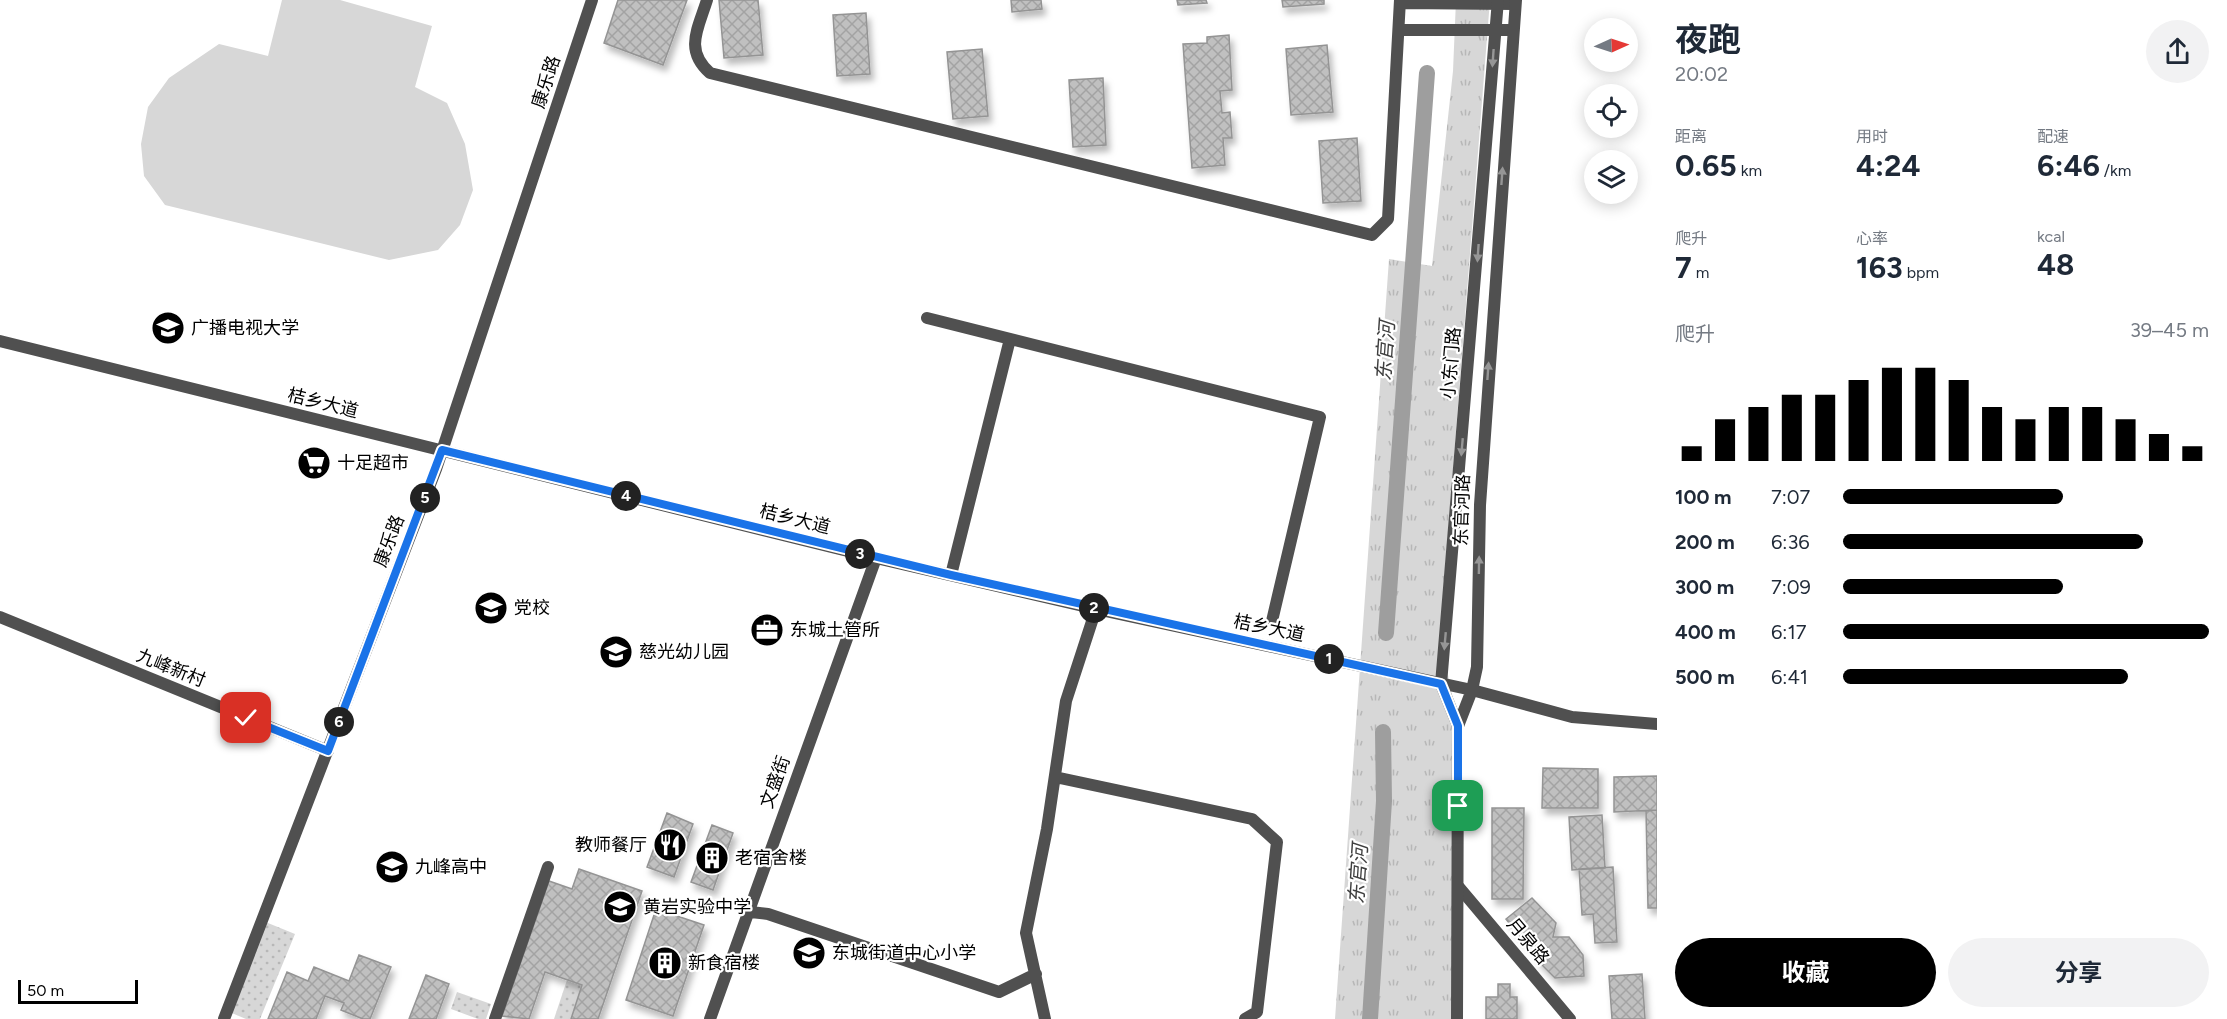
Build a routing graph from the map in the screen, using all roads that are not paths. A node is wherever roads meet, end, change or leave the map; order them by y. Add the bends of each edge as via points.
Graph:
1 (592, 0) edge
2 (707, 0) edge
3 (1400, 2) edge
4 (1498, 2) edge
5 (1515, 2) edge
6 (1400, 30) junction
7 (1514, 30) junction
8 (1495, 31) junction
9 (927, 318) dead end
10 (1010, 339) junction
11 (0, 341) edge
12 (442, 450) junction
13 (876, 558) junction
14 (951, 575) junction
15 (1096, 609) junction
16 (0, 617) edge
17 (1272, 621) dead end
18 (1441, 684) junction
19 (1472, 690) junction
20 (1657, 724) edge
21 (1458, 726) junction
22 (328, 751) junction
23 (1055, 777) junction
24 (548, 867) dead end
25 (1458, 886) junction
26 (751, 912) junction
27 (1035, 974) junction
28 (224, 1019) edge
29 (495, 1019) edge
30 (710, 1019) edge
31 (1045, 1019) edge
32 (1245, 1019) edge
33 (1457, 1019) edge
34 (1570, 1019) edge

1 - 12 street, 康乐路
2 - 6 street via 695,41 698,62 710,73 1372,235 1388,219
3 - 4 street
3 - 6 street
4 - 5 street
4 - 8 street, 小东门路
5 - 7 street, 东官河路
6 - 8 street
7 - 8 street
19 -> 7 street, 东官河路 via 1477,667 1487,378
8 -> 18 street, 小东门路
9 - 10 street
10 - 14 street
10 - 17 street via 1320,417
11 - 12 street, 桔乡大道
12 - 13 street, 桔乡大道
12 - 22 street, 康乐路
13 - 14 street, 桔乡大道
13 - 26 street, 文盛街
14 - 15 street, 桔乡大道
15 - 18 street, 桔乡大道
15 - 23 street via 1066,701
16 - 22 street, 九峰新村
18 - 19 street, 桔乡大道
18 - 21 street, 小东门路
19 - 20 street, 桔乡大道 via 1572,717
19 - 21 street, 东官河路
21 - 25 street, 东官河路
22 - 28 street, 康乐路
23 - 27 street via 1026,933
23 - 32 street via 1252,819 1277,842 1257,1012
24 - 29 street
25 - 33 street, 东官河路
25 - 34 street, 月泉路
26 - 27 street via 768,914 999,992
26 - 30 street, 文盛街
27 - 31 street

